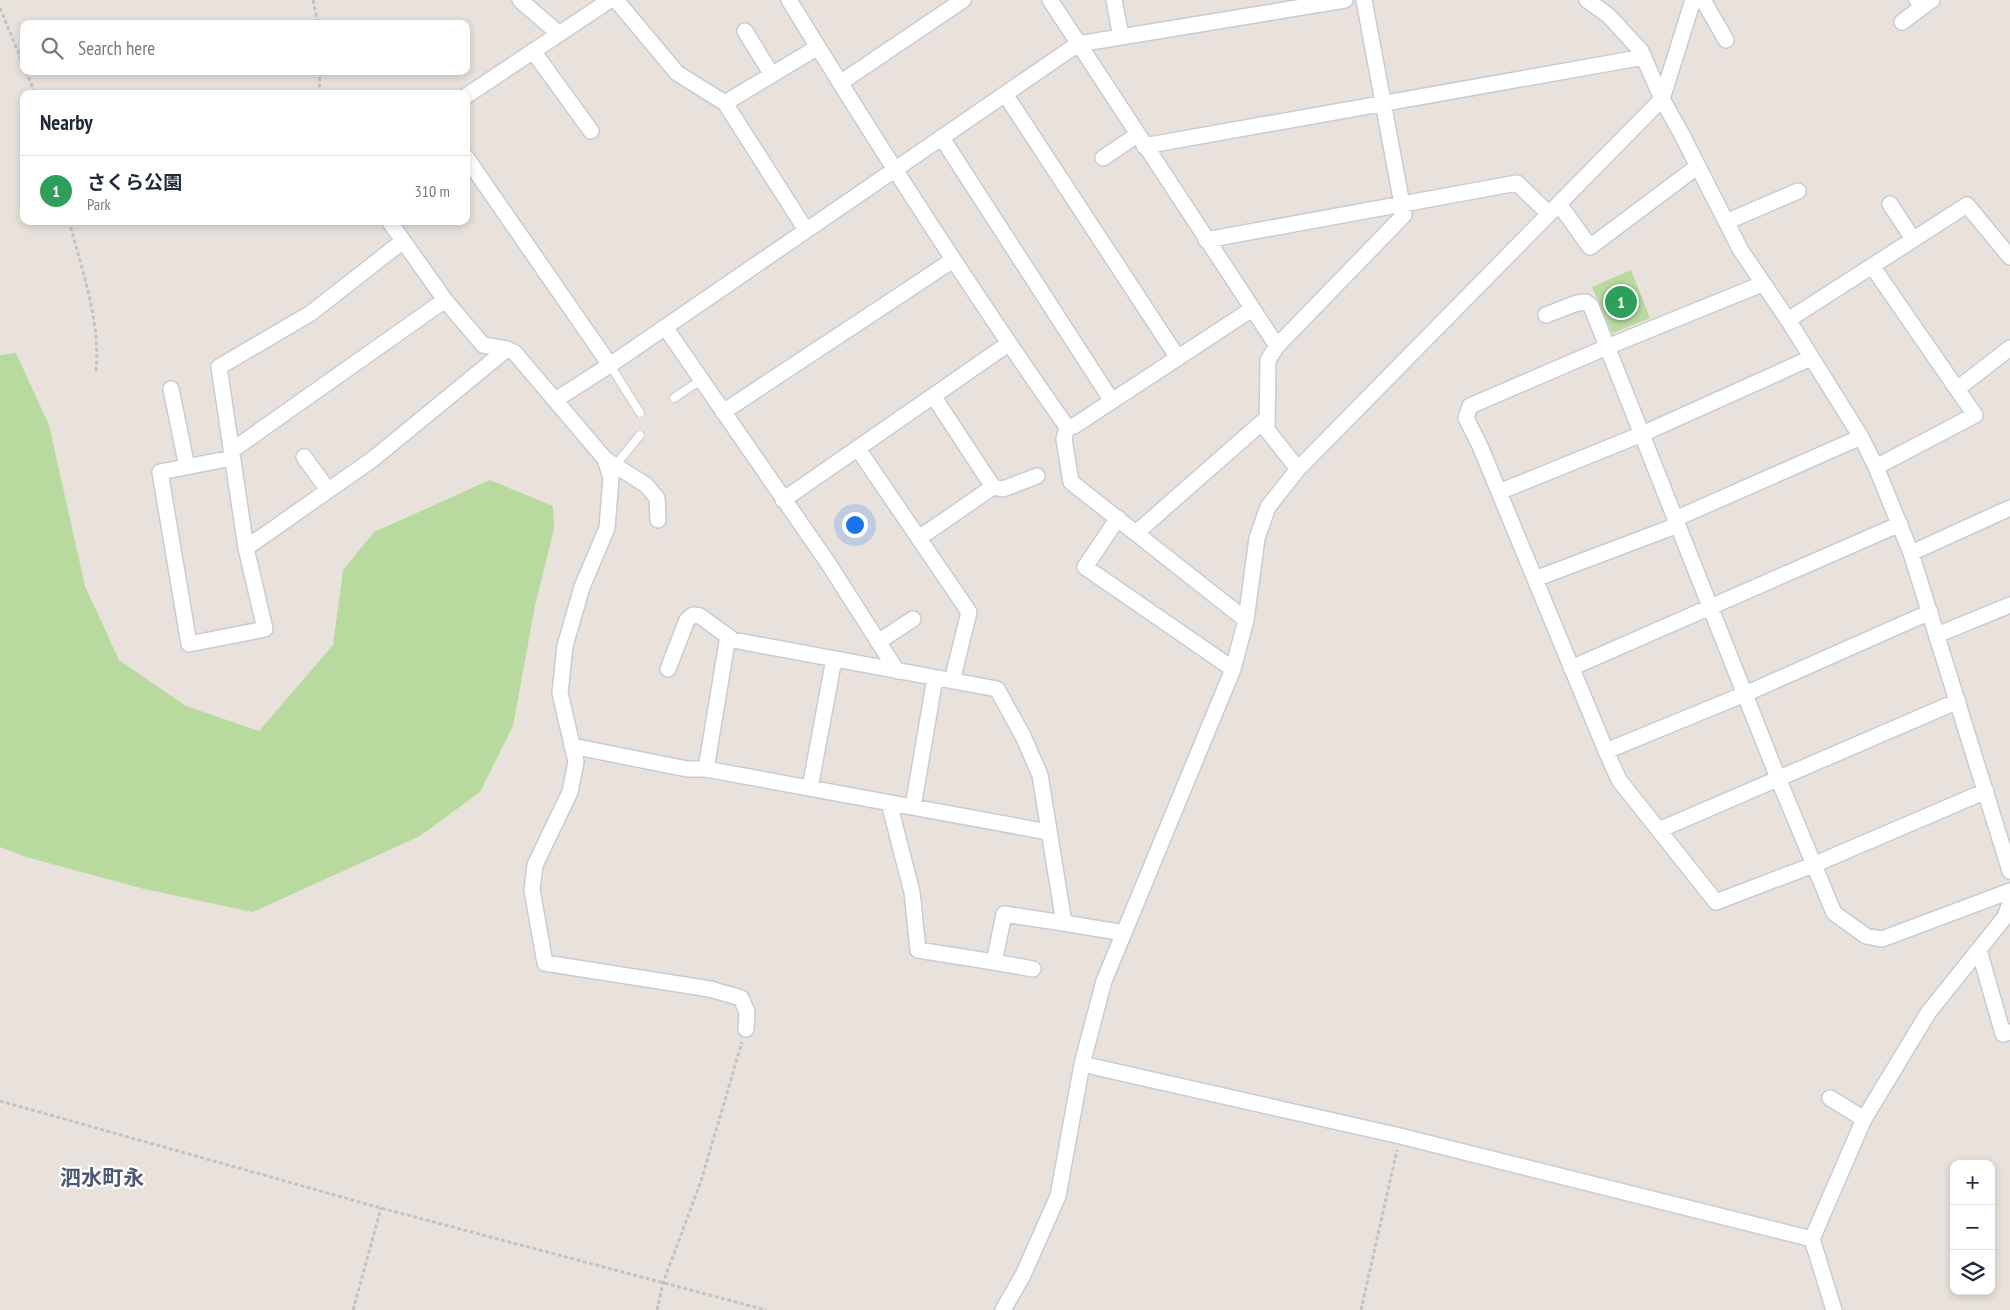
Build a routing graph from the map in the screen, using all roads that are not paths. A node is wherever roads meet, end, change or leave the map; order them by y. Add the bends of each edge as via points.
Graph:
1 (520, 0) edge
2 (610, 0) edge
3 (616, 0) edge
4 (789, 0) edge
5 (963, 0) edge
6 (1050, 0) edge
7 (1114, 0) edge
8 (1345, 0) edge
9 (1364, 0) edge
10 (1587, 0) edge
11 (1693, 0) edge
12 (1703, 0) edge
13 (1923, 3) edge
14 (1902, 22) dead end
15 (745, 31) dead end
16 (558, 34) junction
17 (1122, 37) junction
18 (1726, 40) dead end
19 (1078, 44) junction
20 (818, 46) junction
21 (533, 51) junction
22 (1644, 57) junction
23 (772, 75) junction
24 (840, 83) junction
25 (470, 93) edge
26 (1005, 94) junction
27 (1662, 99) junction
28 (725, 103) junction
29 (1382, 104) junction
30 (591, 131) dead end
31 (942, 138) junction
32 (1141, 140) junction
33 (1103, 158) dead end
34 (470, 162) edge
35 (1698, 166) junction
36 (895, 171) junction
37 (1798, 191) dead end
38 (1401, 204) junction
39 (1890, 204) dead end
40 (1554, 209) junction
41 (1726, 222) junction
42 (392, 225) edge
43 (806, 230) junction
44 (1913, 239) junction
45 (1206, 240) junction
46 (403, 241) junction
47 (2010, 257) edge
48 (953, 260) junction
49 (1872, 266) junction
50 (1762, 284) junction
51 (444, 300) junction
52 (1252, 309) junction
53 (1546, 316) dead end
54 (1788, 320) junction
55 (665, 327) junction
56 (1008, 344) junction
57 (1277, 346) junction
58 (1607, 347) junction
59 (2010, 348) edge
60 (507, 349) junction
61 (1178, 358) junction
62 (1811, 358) junction
63 (610, 365) junction
64 (701, 380) junction
65 (171, 389) dead end
66 (1957, 389) junction
67 (934, 396) junction
68 (674, 398) dead end
69 (555, 400) junction
70 (1112, 401) junction
71 (723, 412) junction
72 (640, 413) dead end
73 (1267, 418) junction
74 (1067, 427) junction
75 (1642, 434) junction
76 (640, 435) dead end
77 (1861, 437) junction
78 (858, 449) junction
79 (232, 455) junction
80 (304, 458) dead end
81 (609, 463) junction
82 (187, 467) junction
83 (1876, 467) junction
84 (1298, 469) junction
85 (1037, 476) dead end
86 (993, 487) junction
87 (328, 490) junction
88 (1499, 492) junction
89 (783, 500) junction
90 (2010, 508) edge
91 (1118, 518) junction
92 (658, 520) dead end
93 (1677, 522) junction
94 (1900, 524) junction
95 (1136, 533) junction
96 (919, 538) junction
97 (246, 548) junction
98 (1911, 553) junction
99 (1535, 579) junction
100 (2010, 605) edge
101 (1710, 607) junction
102 (1930, 612) junction
103 (913, 619) dead end
104 (1246, 620) junction
105 (1937, 635) junction
106 (728, 636) junction
107 (878, 642) junction
108 (834, 659) junction
109 (1233, 668) junction
110 (1571, 668) junction
111 (668, 669) dead end
112 (896, 671) junction
113 (935, 678) junction
114 (952, 681) junction
115 (1745, 694) junction
116 (1958, 701) junction
117 (572, 746) junction
118 (1606, 751) junction
119 (706, 770) junction
120 (1778, 778) junction
121 (810, 788) junction
122 (1986, 791) junction
123 (889, 803) junction
124 (913, 807) junction
125 (1659, 830) junction
126 (1048, 832) junction
127 (1813, 865) junction
128 (2010, 872) edge
129 (2010, 891) edge
130 (2010, 903) edge
131 (1064, 923) junction
132 (1124, 933) junction
133 (1979, 950) junction
134 (994, 962) junction
135 (1033, 969) dead end
136 (746, 1030) road end
137 (2010, 1032) edge
138 (1082, 1064) junction
139 (1830, 1098) dead end
140 (1864, 1119) junction
141 (1812, 1238) junction
142 (1003, 1310) edge
143 (1834, 1310) edge

1 - 16 street
2 - 16 street
3 - 28 street via 677,73
4 - 20 street
5 - 24 street
6 - 19 street
7 - 17 street
8 - 17 street
9 - 29 street
10 - 22 street via 1609,16
11 - 27 street
12 - 18 street
13 - 14 street
15 - 23 street
16 - 21 street
17 - 19 street
19 - 26 street
19 - 32 street
20 - 23 street
20 - 24 street
21 - 25 street
21 - 30 street
22 - 27 street
22 - 29 street
23 - 28 street
24 - 36 street
26 - 31 street
26 - 61 street
27 - 35 street
27 - 40 street
28 - 43 street
29 - 32 street
29 - 38 street
31 - 36 street
31 - 70 street
32 - 33 street
32 - 45 street
34 - 63 street
35 - 40 street via 1590,247
35 - 41 street
36 - 43 street
36 - 48 street
37 - 41 street
38 - 40 street via 1517,184
38 - 45 street
38 - 57 street via 1404,215
39 - 44 street
40 - 84 street
41 - 50 street
42 - 46 street
43 - 55 street
44 - 47 street via 1966,205
44 - 49 street
45 - 52 street
46 - 51 street
46 - 79 street via 311,313 219,367
48 - 56 street
48 - 71 street
49 - 54 street
49 - 66 street
50 - 54 street
50 - 58 street
51 - 60 street via 483,345
51 - 79 street
52 - 57 street
52 - 61 street
53 - 58 street via 1586,302 1591,306
54 - 62 street
55 - 63 street
55 - 64 street
56 - 67 street
56 - 74 street
57 - 73 street via 1268,360
58 - 75 street
58 - 88 street via 1470,406 1466,418
59 - 66 street
60 - 69 street via 515,353
60 - 87 street via 373,459
61 - 70 street
62 - 75 street
62 - 77 street
63 - 69 street
63 - 72 lane
64 - 68 lane
64 - 71 street
65 - 82 street
66 - 83 street via 1975,415
67 - 78 street
67 - 86 street
69 - 81 street
70 - 74 street via 1074,426
71 - 89 street
73 - 84 street via 1267,430
73 - 95 street
74 - 91 street via 1064,439 1071,482
75 - 88 street
75 - 93 street
76 - 81 lane
77 - 83 street
77 - 93 street
78 - 89 street
78 - 96 street
79 - 82 street
79 - 97 street
80 - 87 street
81 - 92 street via 646,485 657,498
81 - 117 street via 607,528 582,587 565,646 560,693
82 - 97 street via 160,472 189,644 265,629
83 - 94 street
84 - 104 street via 1268,508 1257,538
85 - 86 street via 1003,489
86 - 96 street
87 - 97 street
88 - 99 street
89 - 107 street
90 - 98 street
91 - 95 street
91 - 109 street via 1085,567
93 - 99 street
93 - 101 street
94 - 98 street
94 - 101 street
95 - 104 street
96 - 114 street via 969,612
98 - 102 street
99 - 110 street
100 - 105 street
101 - 110 street
101 - 115 street
102 - 105 street
102 - 115 street
103 - 107 street
104 - 109 street
105 - 116 street
106 - 108 street via 734,640
106 - 111 street via 700,616 693,615 686,620
106 - 119 street
107 - 112 street
108 - 112 street
108 - 121 street
109 - 132 street
110 - 118 street
112 - 113 street
113 - 114 street
113 - 124 street
114 - 126 street via 997,689 1040,775
115 - 118 street
115 - 120 street
116 - 120 street
116 - 122 street
117 - 119 street
117 - 136 street via 576,762 570,792 535,865 532,890 546,963 710,989 741,998 747,1012
118 - 125 street via 1619,780
119 - 121 street
120 - 125 street
120 - 127 street
121 - 123 street
122 - 127 street
122 - 128 street
123 - 124 street
123 - 134 street via 912,892 918,950
124 - 126 street
125 - 127 street via 1716,902
126 - 131 street
127 - 129 street via 1834,913 1866,936 1882,938
130 - 133 street via 2005,917
131 - 132 street
131 - 134 street via 1004,914
132 - 138 street via 1104,981
133 - 137 street via 2003,1034
133 - 140 street via 1928,1013
134 - 135 street
138 - 141 street via 1400,1136
138 - 142 street via 1058,1196 1023,1275
139 - 140 street
140 - 141 street
141 - 143 street

